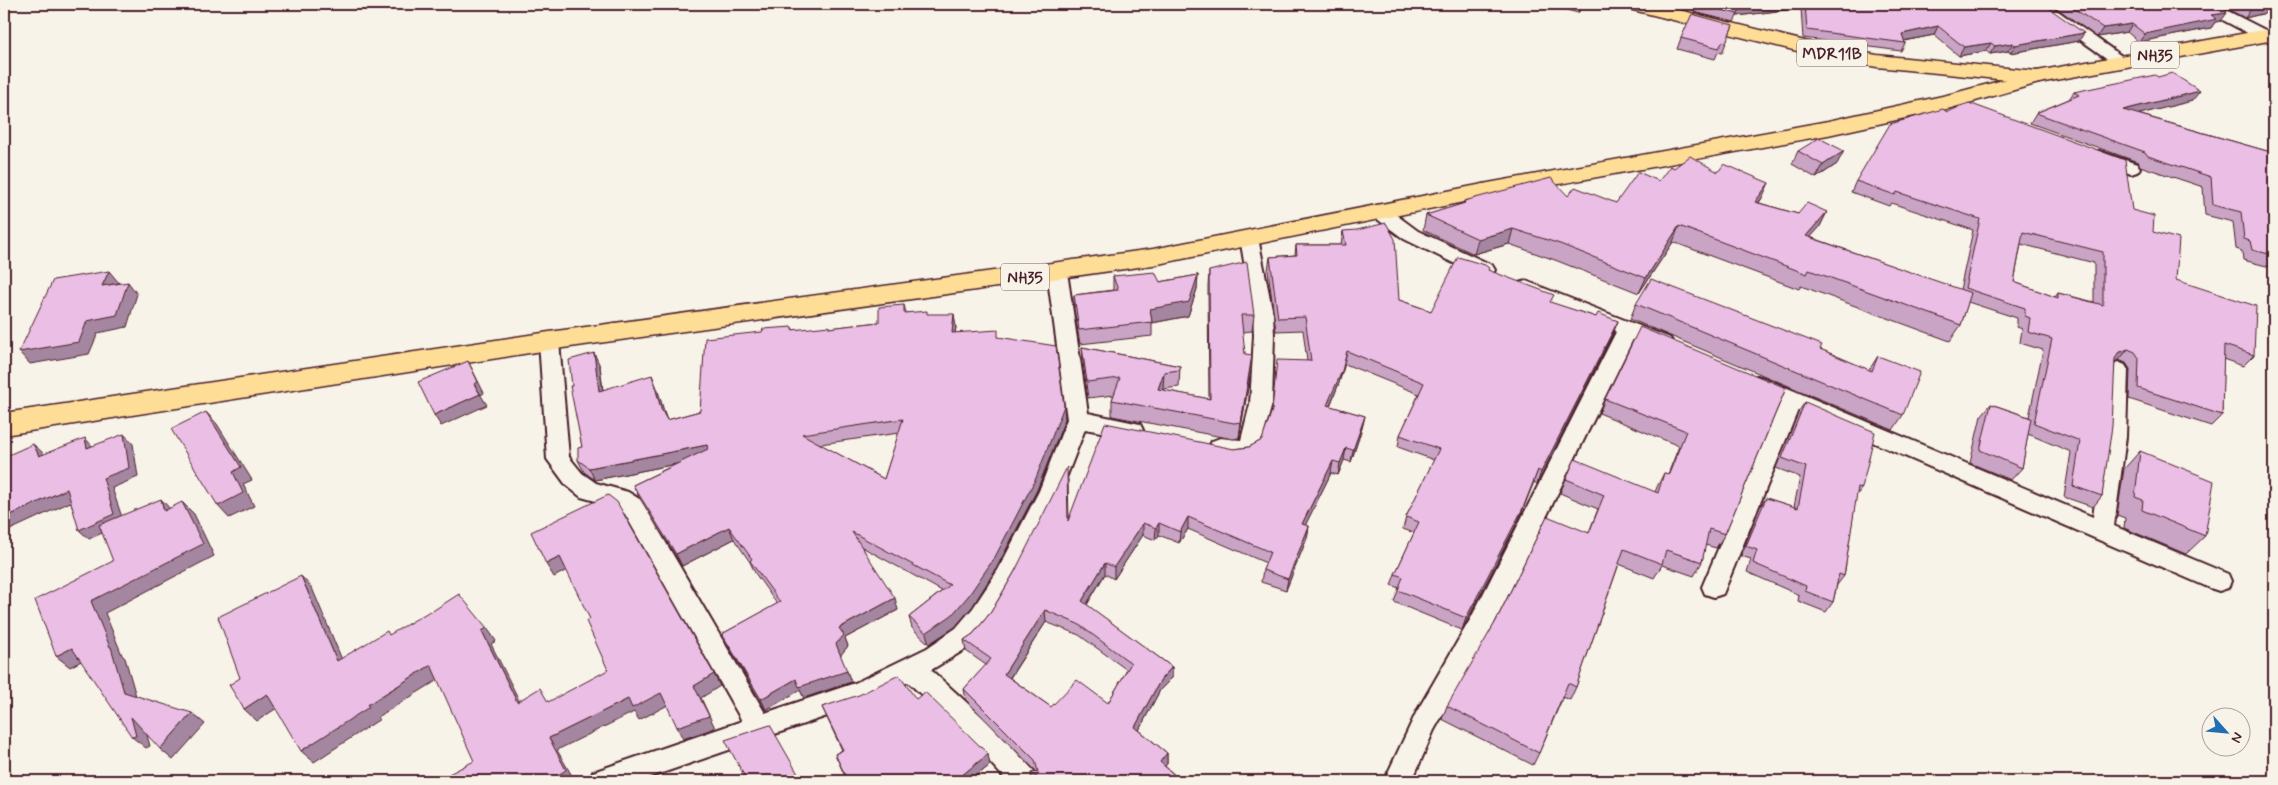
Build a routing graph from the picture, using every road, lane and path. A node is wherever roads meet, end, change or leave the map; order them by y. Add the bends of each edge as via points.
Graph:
1 (1632, 4) edge
2 (2038, 4) edge
3 (2203, 4) edge
4 (2268, 34) edge
5 (2122, 62) junction
6 (2036, 77) junction
7 (1951, 101) junction
8 (1978, 111) edge
9 (2086, 151) edge
10 (2131, 168) dead end
11 (1380, 212) junction
12 (1249, 238) junction
13 (1057, 272) junction
14 (1628, 329) junction
15 (549, 341) junction
16 (1685, 352) edge
17 (2118, 370) dead end
18 (1739, 376) edge
19 (1792, 399) junction
20 (1078, 419) junction
21 (4, 424) edge
22 (1156, 434) edge
23 (1204, 444) edge
24 (2102, 532) junction
25 (2219, 581) dead end
26 (1714, 587) dead end
27 (911, 668) junction
28 (759, 727) junction
29 (1399, 779) dead end
30 (603, 781) edge
31 (1025, 781) edge

1 - 6 main road, MDR11B via 1821,51 1877,61
2 - 5 street
3 - 4 street
4 - 5 main road, NH35
5 - 6 main road, NH35
6 - 7 main road, NH35
7 - 8 street
7 - 11 main road, NH35 via 1828,128
9 - 10 street
11 - 12 main road, NH35
11 - 14 street via 1411,235 1512,282
12 - 13 main road, NH35
12 - 23 street via 1264,335 1261,404 1254,438 1247,448 1233,450
13 - 15 main road, NH35
13 - 20 street
14 - 16 street
14 - 29 street via 1480,626 1425,722
15 - 21 main road, NH35
15 - 28 street via 558,459 589,491 620,498 633,507
17 - 24 street via 2115,437
18 - 19 street
19 - 24 street
19 - 26 street
20 - 22 street
20 - 27 street via 1050,492 1006,577 982,615 965,636
24 - 25 street
27 - 28 street via 862,692
27 - 31 street via 979,731
28 - 30 street

